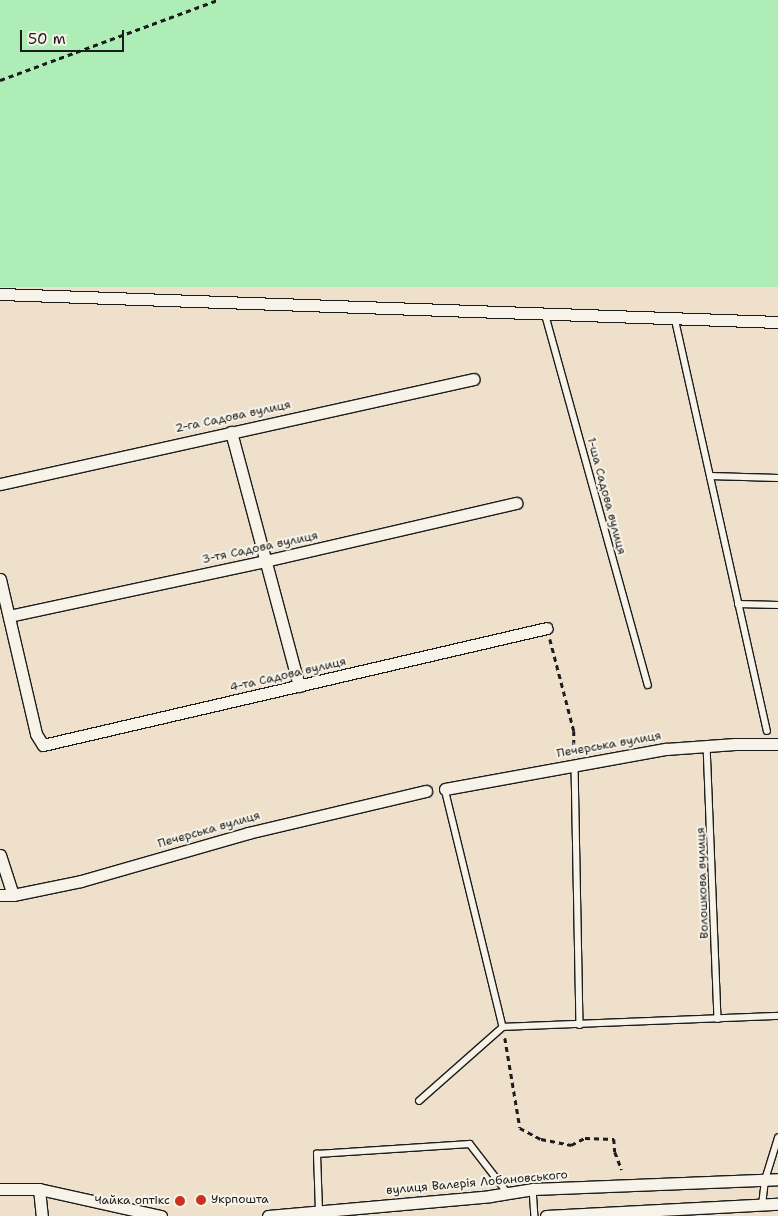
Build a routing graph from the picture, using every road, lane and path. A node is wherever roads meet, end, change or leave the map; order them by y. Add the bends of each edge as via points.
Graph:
1 (217, 0) edge
2 (0, 80) edge
3 (0, 294) edge
4 (545, 313) junction
5 (675, 318) junction
6 (778, 322) edge
7 (473, 379) dead end
8 (231, 432) junction
9 (710, 476) junction
10 (778, 478) edge
11 (0, 484) edge
12 (516, 504) dead end
13 (265, 561) junction
14 (0, 579) edge
15 (738, 604) junction
16 (778, 605) edge
17 (9, 616) junction
18 (547, 628) joint
19 (648, 685) dead end
20 (298, 686) junction
21 (767, 732) dead end
22 (778, 744) edge
23 (707, 745) junction
24 (575, 765) junction
25 (446, 789) joint
26 (426, 792) dead end
27 (0, 855) edge
28 (0, 895) edge
29 (13, 895) junction
30 (778, 1016) edge
31 (718, 1019) junction
32 (580, 1025) junction
33 (503, 1027) junction
34 (419, 1101) dead end
35 (778, 1138) edge
36 (622, 1170) dead end
37 (778, 1179) edge
38 (765, 1180) junction
39 (0, 1189) edge
40 (39, 1189) junction
41 (533, 1189) junction
42 (508, 1193) junction
43 (778, 1204) edge
44 (762, 1205) junction
45 (319, 1211) junction
46 (42, 1216) edge
47 (161, 1216) edge
48 (268, 1216) edge
49 (535, 1216) edge
50 (547, 1216) edge

1 - 2 path
3 - 4 street
4 - 5 street
4 - 19 lane, 1-ша Садова вулиця
5 - 6 street
5 - 9 lane
7 - 8 street, 2-га Садова вулиця
8 - 11 street, 2-га Садова вулиця
8 - 13 street
9 - 10 lane
9 - 15 lane
12 - 13 street, 3-тя Садова вулиця
13 - 17 street, 3-тя Садова вулиця
13 - 20 street
14 - 17 street
15 - 16 lane
15 - 21 lane
17 - 20 street, 4-та Садова вулиця via 38,739 43,745
18 - 20 street, 4-та Садова вулиця
18 - 24 path via 574,731
22 - 23 street, Печерська вулиця
23 - 24 street, Печерська вулиця
23 - 31 lane, Волошкова вулиця
24 - 25 street, Печерська вулиця
24 - 32 lane
25 - 33 lane
26 - 29 street, Печерська вулиця via 248,833 81,881
27 - 29 street
28 - 29 street, Печерська вулиця
30 - 31 lane
31 - 32 lane
32 - 33 lane
33 - 34 lane
33 - 36 path via 520,1128 541,1139 571,1145 585,1138 614,1139
35 - 38 lane
37 - 38 street, вулиця Валерія Лобановського
38 - 41 street, вулиця Валерія Лобановського
38 - 44 lane
39 - 40 street
40 - 46 street
40 - 47 street
41 - 42 street, вулиця Валерія Лобановського
41 - 49 lane
42 - 45 street, вулиця Валерія Лобановського
42 - 45 lane via 470,1144 317,1154
43 - 44 street
44 - 50 street
45 - 48 street, вулиця Валерія Лобановського

